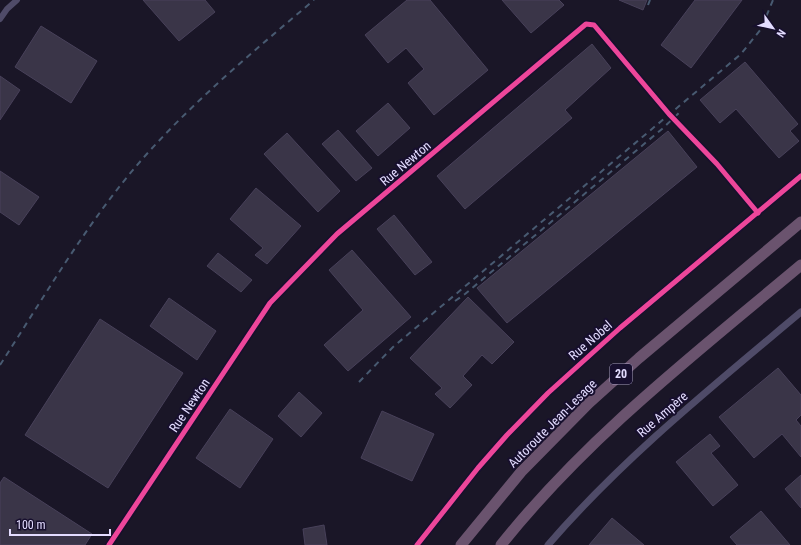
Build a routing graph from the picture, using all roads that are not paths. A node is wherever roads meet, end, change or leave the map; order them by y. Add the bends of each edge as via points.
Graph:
1 (17, 0) edge
2 (0, 19) edge
3 (801, 176) edge
4 (758, 212) junction
5 (801, 222) edge
6 (801, 265) edge
7 (801, 312) edge
8 (109, 545) edge
9 (417, 545) edge
10 (461, 545) edge
11 (501, 545) edge
12 (548, 545) edge

1 - 2 street
3 - 4 street, Rue Nobel
4 - 8 street, Rue Newton via 669,114 594,25 586,24 337,234 270,303
4 - 9 street, Rue Nobel via 606,340 548,393 478,468
5 - 10 highway, Autoroute Jean-Lesage / 20 via 601,392 521,472
6 - 11 highway, 20 via 654,388 585,451
7 - 12 street, Rue Ampère via 630,458

